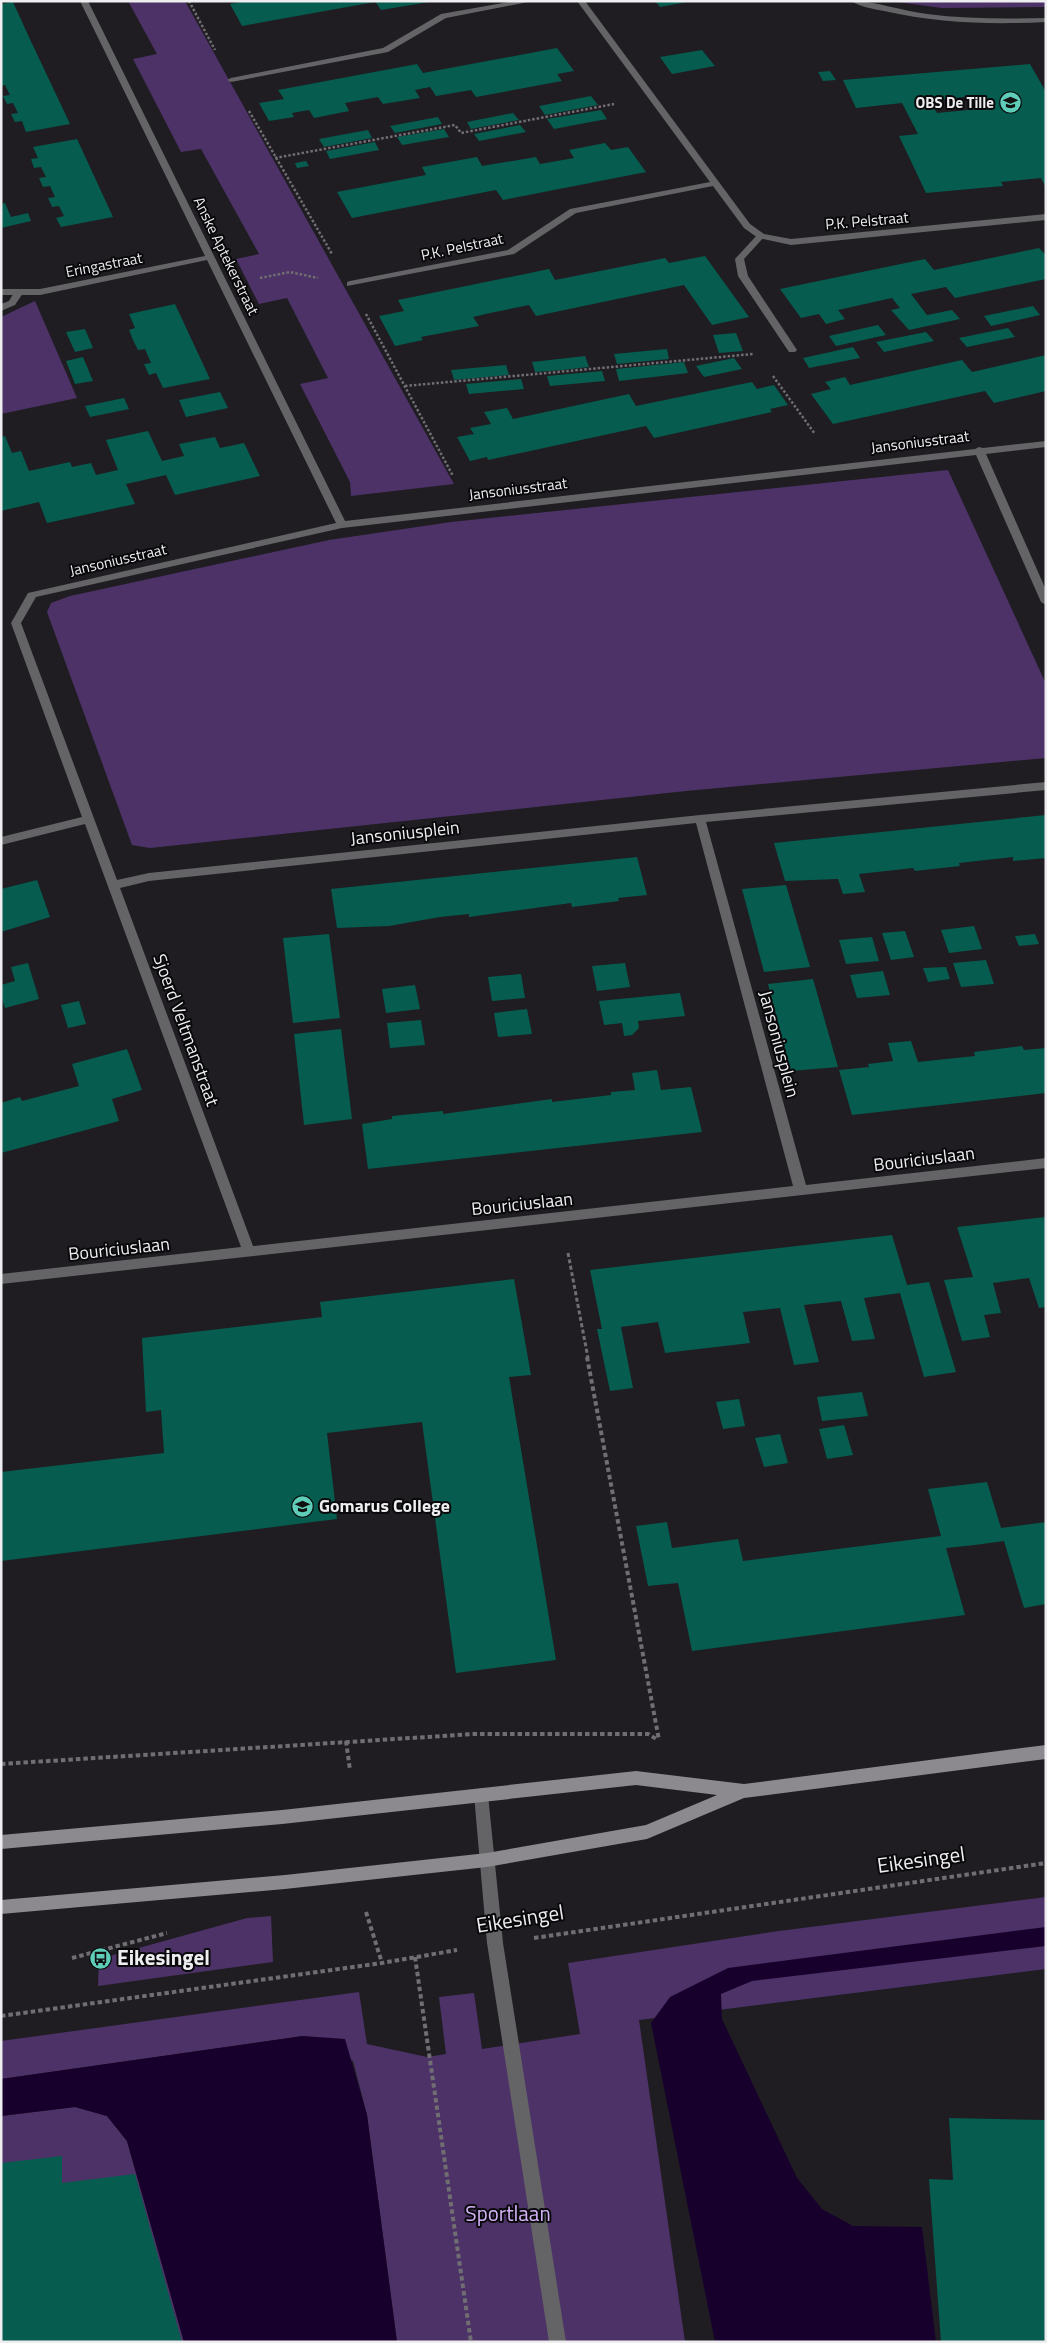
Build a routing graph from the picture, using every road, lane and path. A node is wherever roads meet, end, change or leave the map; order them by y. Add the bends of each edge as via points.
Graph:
1 (84, 1) edge
2 (529, 1) edge
3 (582, 1) edge
4 (855, 1) edge
5 (1046, 20) edge
6 (231, 80) dead end
7 (652, 97) junction
8 (275, 158) dead end
9 (716, 184) junction
10 (1046, 217) edge
11 (761, 236) junction
12 (211, 258) junction
13 (350, 284) joint
14 (225, 285) junction
15 (1, 292) edge
16 (18, 292) junction
17 (1, 308) edge
18 (792, 350) joint
19 (757, 354) junction
20 (405, 386) dead end
21 (1046, 444) edge
22 (979, 450) junction
23 (838, 467) junction
24 (342, 524) junction
25 (1046, 602) edge
26 (16, 623) joint
27 (1046, 786) edge
28 (89, 819) junction
29 (700, 819) junction
30 (1, 841) edge
31 (114, 886) junction
32 (1046, 1163) edge
33 (801, 1191) junction
34 (562, 1218) junction
35 (249, 1252) junction
36 (1, 1279) edge
37 (1046, 1752) edge
38 (1, 1764) edge
39 (744, 1791) junction
40 (481, 1795) junction
41 (1, 1842) edge
42 (487, 1860) junction
43 (1046, 1863) edge
44 (1, 1907) edge
45 (495, 1943) junction
46 (415, 1957) junction
47 (1, 2016) edge
48 (471, 2342) edge
49 (558, 2342) edge

1 - 12 street, Anske Aptekerstraat
2 - 6 street via 444,16 385,50
3 - 7 street, P.K. Pelstraat
4 - 5 street via 875,8 935,18 1003,22
7 - 8 path via 461,133 455,124
7 - 9 street, P.K. Pelstraat
9 - 11 street, P.K. Pelstraat via 747,226
9 - 13 street, P.K. Pelstraat via 573,211 511,252
10 - 11 street, P.K. Pelstraat via 791,242
11 - 18 street via 739,259 743,276
12 - 14 street, Anske Aptekerstraat
12 - 16 street, Eringastraat via 40,292
13 - 14 path via 290,272
14 - 24 street, Anske Aptekerstraat
15 - 16 street, Eringastraat
16 - 17 street via 12,303
18 - 19 path
19 - 20 path
19 - 23 path
21 - 22 street, Jansoniusstraat
22 - 23 street, Jansoniusstraat
22 - 25 street
23 - 24 street, Jansoniusstraat
24 - 26 street, Jansoniusstraat via 32,595
26 - 28 street, Sjoerd Veltmanstraat
27 - 29 street, Jansoniusplein
28 - 30 street
28 - 31 street, Sjoerd Veltmanstraat
29 - 31 street, Jansoniusplein via 148,877
29 - 33 street, Jansoniusplein
31 - 35 street, Sjoerd Veltmanstraat
32 - 33 street, Bouriciuslaan
33 - 34 street, Bouriciuslaan
34 - 35 street, Bouriciuslaan
34 - 38 path via 659,1741 648,1734 474,1734
35 - 36 street, Bouriciuslaan
37 - 39 street
39 - 40 street via 636,1778
39 - 42 street via 647,1832
40 - 41 street via 282,1817
40 - 42 street
42 - 44 street
42 - 45 street
43 - 45 path, Eikesingel
45 - 46 path, Eikesingel
45 - 49 street
46 - 47 path, Eikesingel
46 - 48 path

